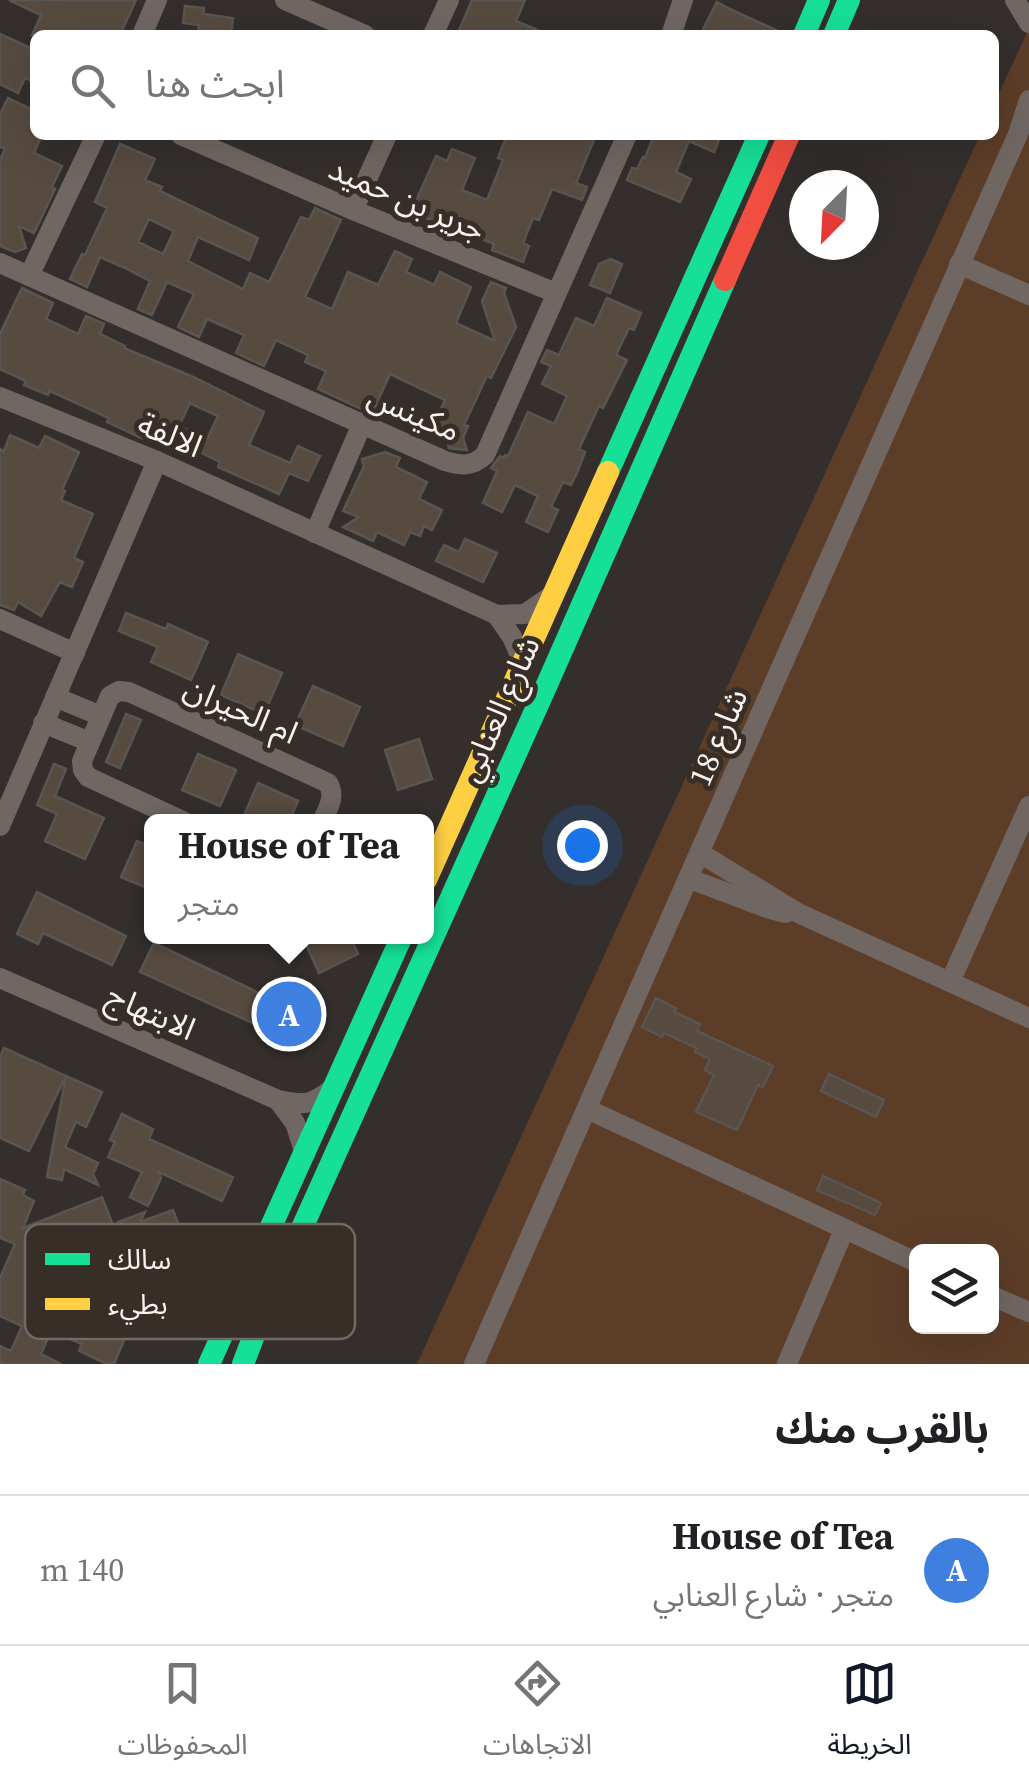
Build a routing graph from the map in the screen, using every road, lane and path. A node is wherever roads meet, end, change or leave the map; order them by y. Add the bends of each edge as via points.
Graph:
1 (157, 0) edge
2 (285, 0) edge
3 (449, 0) edge
4 (683, 0) edge
5 (819, 0) edge
6 (849, 0) edge
7 (1016, 0) edge
8 (1029, 23) edge
9 (144, 30) edge
10 (354, 30) edge
11 (435, 30) edge
12 (673, 30) edge
13 (806, 30) edge
14 (836, 30) edge
15 (1029, 100) edge
16 (1023, 125) edge
17 (94, 140) edge
18 (192, 140) edge
19 (386, 140) edge
20 (625, 140) edge
21 (757, 140) edge
22 (787, 140) edge
23 (353, 210) junction
24 (0, 263) edge
25 (959, 264) junction
26 (28, 276) junction
27 (556, 293) junction
28 (1029, 295) edge
29 (0, 397) edge
30 (362, 424) junction
31 (157, 462) junction
32 (316, 533) junction
33 (555, 593) junction
34 (497, 615) junction
35 (0, 619) edge
36 (75, 653) junction
37 (524, 662) junction
38 (55, 697) junction
39 (101, 716) junction
40 (43, 723) junction
41 (90, 742) junction
42 (1029, 806) edge
43 (168, 814) edge
44 (325, 814) edge
45 (0, 826) edge
46 (700, 854) junction
47 (434, 862) edge
48 (690, 879) junction
49 (798, 913) junction
50 (434, 934) edge
51 (398, 944) edge
52 (429, 944) edge
53 (0, 978) edge
54 (950, 982) junction
55 (1029, 1018) edge
56 (335, 1086) junction
57 (278, 1100) junction
58 (588, 1109) junction
59 (306, 1154) junction
60 (274, 1224) edge
61 (304, 1224) edge
62 (844, 1230) junction
63 (909, 1259) edge
64 (999, 1299) edge
65 (1029, 1312) edge
66 (221, 1339) edge
67 (253, 1339) edge
68 (210, 1364) edge
69 (243, 1364) edge
70 (474, 1364) edge
71 (787, 1364) edge

1 - 9 street
2 - 10 street
3 - 11 street
4 - 12 street
5 - 13 street
6 - 14 street
7 - 8 street
15 - 16 street, شارع 18
16 - 25 street, شارع 18
17 - 26 street
18 - 23 street, جرير بن حميد
19 - 23 street
20 - 27 street, مكينس
21 - 33 street, شارع العنابي
22 - 50 street, شارع العنابي
23 - 27 street, جرير بن حميد
24 - 26 street, مكينس
25 - 28 street
25 - 46 street, شارع 18
26 - 30 street, مكينس
27 - 30 street, مكينس via 477,462 445,461
29 - 31 street, الالفة
30 - 32 street
31 - 32 street, الالفة
31 - 36 street
32 - 34 street, الالفة
33 - 34 street via 525,614
33 - 37 street, شارع العنابي
34 - 37 street
35 - 36 street
36 - 38 street
37 - 47 street, شارع العنابي
38 - 39 street
38 - 40 street
39 - 41 street
39 - 44 street, ام الحيران via 110,696 129,692 328,782 333,790
40 - 41 street
40 - 45 street
41 - 43 street via 82,760 88,777
42 - 54 street
46 - 48 street, شارع 18
46 - 49 street
48 - 49 street
48 - 58 street, شارع 18
49 - 54 street
51 - 56 street
52 - 61 street, شارع العنابي
53 - 57 street, الابتهاج
54 - 55 street
56 - 57 street via 312,1103
56 - 59 street
57 - 59 street
58 - 62 street
58 - 70 street, شارع 18
59 - 60 street
62 - 63 street
62 - 71 street
64 - 65 street
66 - 68 street
67 - 69 street, شارع العنابي

